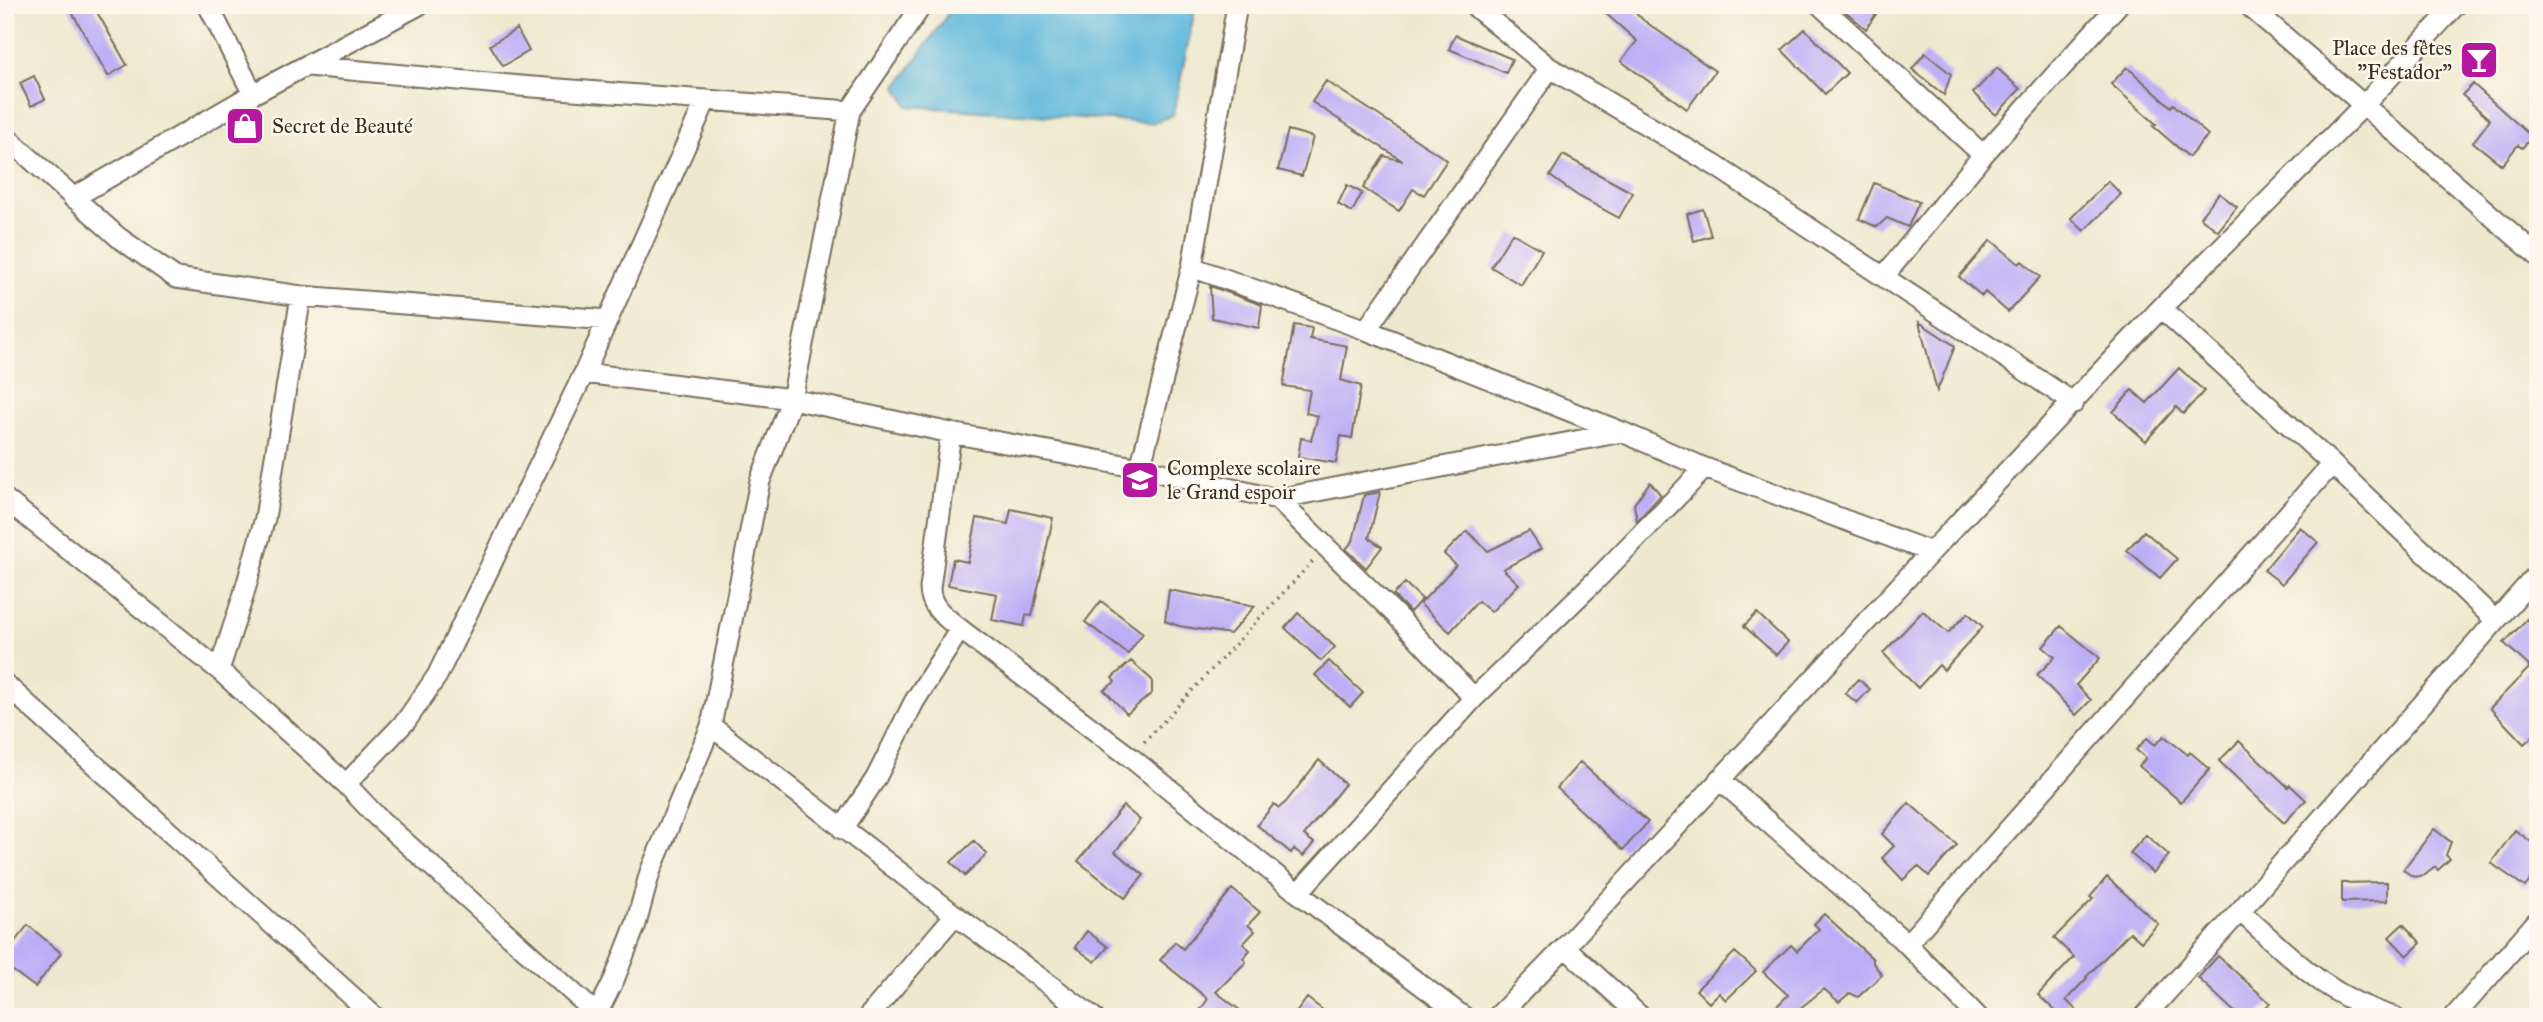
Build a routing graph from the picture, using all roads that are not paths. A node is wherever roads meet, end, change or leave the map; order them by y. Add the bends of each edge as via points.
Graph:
1 (208, 5) edge
2 (419, 5) edge
3 (922, 5) edge
4 (1237, 5) edge
5 (1473, 5) edge
6 (1820, 5) edge
7 (2118, 5) edge
8 (2248, 5) edge
9 (2456, 5) edge
10 (308, 66) junction
11 (1550, 68) junction
12 (253, 94) junction
13 (706, 100) junction
14 (2364, 105) junction
15 (850, 110) junction
16 (5, 136) edge
17 (1983, 155) junction
18 (73, 198) junction
19 (2538, 256) edge
20 (1192, 267) junction
21 (1885, 275) junction
22 (301, 296) junction
23 (2161, 308) junction
24 (608, 320) junction
25 (1366, 330) junction
26 (584, 373) junction
27 (792, 399) junction
28 (2074, 402) junction
29 (1622, 432) junction
30 (951, 433) junction
31 (2332, 464) junction
32 (1140, 468) junction
33 (1705, 468) junction
34 (5, 499) edge
35 (1277, 499) junction
36 (1931, 552) junction
37 (2538, 573) edge
38 (2495, 620) junction
39 (960, 629) junction
40 (219, 670) junction
41 (5, 684) edge
42 (1474, 698) junction
43 (711, 726) junction
44 (1719, 779) junction
45 (346, 785) junction
46 (842, 829) junction
47 (1298, 893) junction
48 (2240, 911) junction
49 (955, 915) junction
50 (2538, 920) edge
51 (1907, 944) junction
52 (1565, 947) junction
53 (599, 1015) edge
54 (375, 1017) edge
55 (868, 1017) edge
56 (1093, 1017) edge
57 (1464, 1017) edge
58 (1497, 1017) edge
59 (1641, 1017) edge
60 (1979, 1017) edge
61 (2144, 1017) edge
62 (2394, 1017) edge
63 (2454, 1017) edge

1 - 12 street
2 - 10 street
3 - 15 street
4 - 20 street
5 - 11 street
6 - 17 street
7 - 17 street
8 - 14 street
9 - 14 street
10 - 12 street
10 - 13 street
11 - 21 street via 1716,166
11 - 25 street
12 - 18 street
13 - 15 street
13 - 24 street
14 - 19 street
14 - 23 street
15 - 27 street
16 - 18 street
17 - 21 street
18 - 22 street via 176,278
20 - 25 street
20 - 32 street
21 - 28 street
22 - 24 street
22 - 40 street via 265,518
23 - 28 street
23 - 31 street
24 - 26 street
25 - 29 street
26 - 27 street
26 - 45 street via 438,676 406,721
27 - 30 street
27 - 43 street via 760,481
28 - 36 street
29 - 33 street
29 - 35 street
30 - 32 street
30 - 39 street via 930,599
31 - 38 street
31 - 51 street
32 - 35 street
33 - 36 street
33 - 42 street
34 - 40 street
35 - 42 street
36 - 44 street
37 - 38 street
38 - 48 street
39 - 46 street
39 - 47 street via 1130,757
40 - 45 street
41 - 54 street
42 - 47 street
43 - 46 street
43 - 53 street via 650,872 636,924
44 - 51 street
44 - 52 street
45 - 53 street
46 - 49 street
47 - 57 street
48 - 61 street
48 - 62 street via 2332,991
49 - 55 street
49 - 56 street
50 - 63 street
51 - 60 street
52 - 58 street
52 - 59 street

